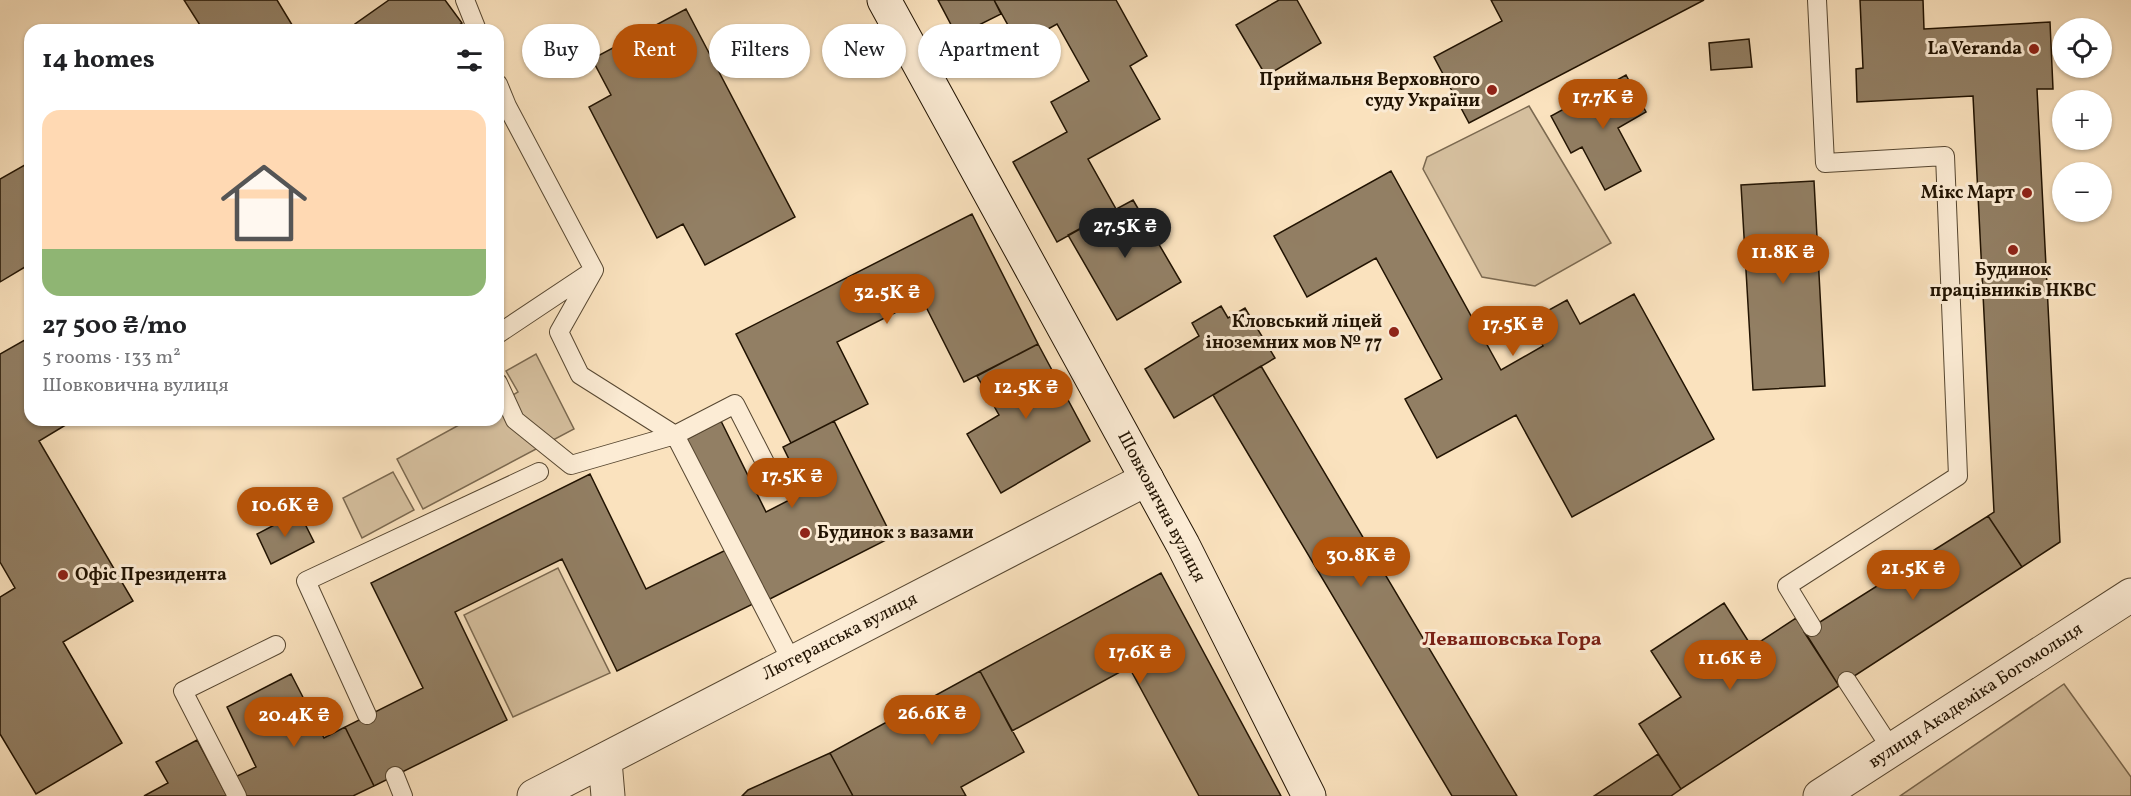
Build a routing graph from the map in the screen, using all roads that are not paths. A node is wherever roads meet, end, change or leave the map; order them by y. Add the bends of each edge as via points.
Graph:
1 (465, 0) edge
2 (884, 0) edge
3 (1817, 0) edge
4 (475, 24) edge
5 (504, 99) edge
6 (594, 270) junction
7 (504, 330) edge
8 (504, 396) edge
9 (675, 435) junction
10 (539, 472) dead end
11 (1147, 479) junction
12 (777, 486) dead end
13 (2131, 594) edge
14 (1812, 627) dead end
15 (276, 645) dead end
16 (792, 662) junction
17 (1847, 681) dead end
18 (367, 715) dead end
19 (1892, 750) junction
20 (604, 761) junction
21 (394, 776) dead end
22 (237, 796) edge
23 (404, 796) edge
24 (534, 796) edge
25 (608, 796) edge
26 (1309, 796) edge
27 (1820, 796) edge

1 - 4 lane
2 - 11 street, Шовковична вулиця
3 - 14 lane via 1826,163 1945,156 1958,476 1787,586
5 - 6 lane
6 - 7 lane
6 - 9 lane via 560,332 580,375
8 - 9 lane via 515,420 571,465
9 - 12 lane via 735,404
9 - 16 lane
10 - 18 lane via 306,581
11 - 16 street, Лютеранська вулиця
11 - 26 street, Шовковична вулиця
13 - 19 street, вулиця Академіка Богомольця
15 - 22 lane via 183,691
16 - 20 street, Лютеранська вулиця
17 - 19 lane
19 - 27 street, вулиця Академіка Богомольця
20 - 24 street, Лютеранська вулиця
20 - 25 street
21 - 23 lane

